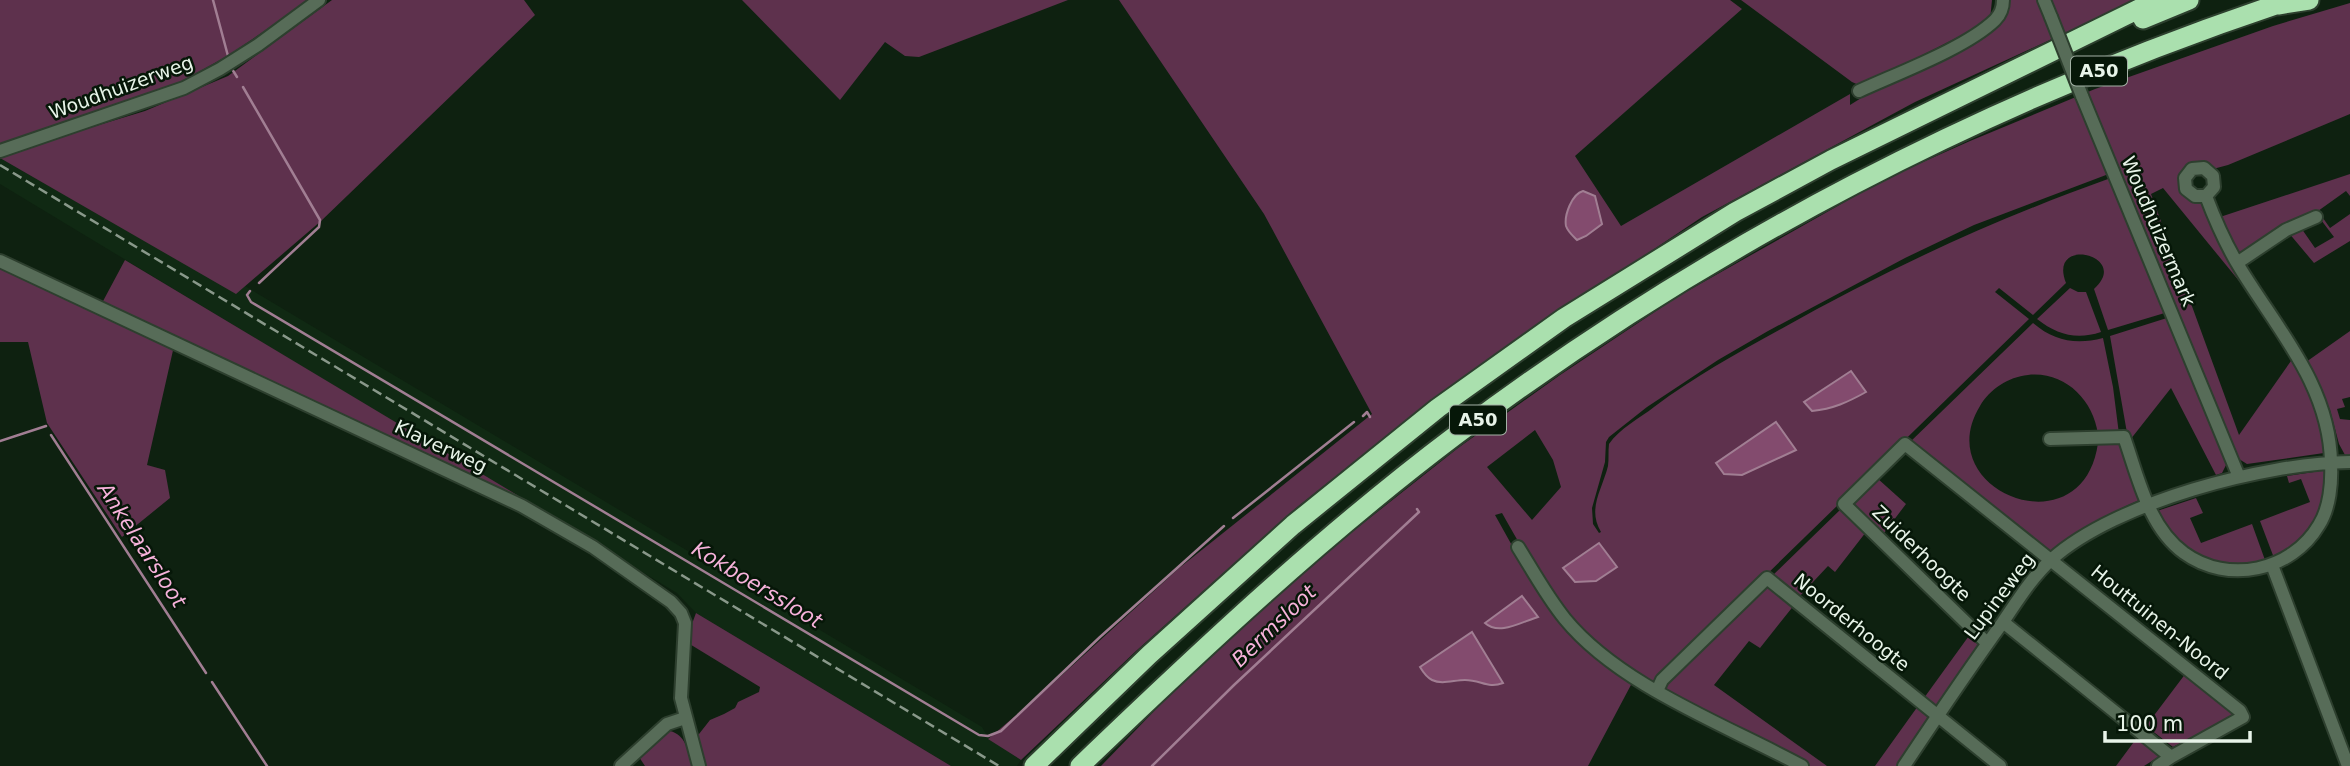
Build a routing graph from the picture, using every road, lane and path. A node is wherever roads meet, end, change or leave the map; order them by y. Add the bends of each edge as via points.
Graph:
1 (319, 0) edge
2 (2003, 0) edge
3 (2044, 0) edge
4 (2157, 0) edge
5 (2189, 0) edge
6 (2309, 0) edge
7 (2281, 3) edge
8 (2022, 68) junction
9 (1859, 91) dead end
10 (0, 151) edge
11 (2206, 196) dead end
12 (2316, 217) dead end
13 (0, 261) edge
14 (2237, 263) junction
15 (2050, 439) dead end
16 (2332, 462) junction
17 (2350, 462) edge
18 (2239, 477) junction
19 (2148, 506) junction
20 (1518, 547) dead end
21 (2051, 559) junction
22 (2272, 565) junction
23 (2003, 622) junction
24 (1987, 643) junction
25 (1657, 691) junction
26 (1937, 716) junction
27 (685, 718) junction
28 (2171, 757) junction
29 (621, 766) edge
30 (699, 766) edge
31 (1034, 766) edge
32 (1080, 766) edge
33 (1802, 766) edge
34 (1904, 766) edge
35 (2000, 766) edge
36 (2158, 766) edge
37 (2348, 766) edge

1 - 10 street, Woudhuizerweg via 258,45 184,88
2 - 9 street via 1998,18 1972,38
3 - 18 street, Woudhuizermark, bridge
4 - 8 highway, A50
5 - 8 highway, A50
6 - 7 highway, A50
7 - 32 highway, A50 via 2134,57 1929,147 1786,221 1628,316 1457,435 1351,518 1250,605
8 - 31 highway, A50 via 1908,121 1735,212 1509,357 1283,533
11 - 14 street
12 - 14 street via 2286,230
13 - 27 street, Klaverweg via 522,506 593,547 671,602 683,618 681,698
14 - 16 street via 2307,371 2322,410
15 - 19 street via 2124,437
16 - 17 street, Lupineweg
16 - 18 street, Lupineweg
16 - 22 street via 2328,502 2319,525 2301,547
18 - 19 street, Lupineweg
19 - 21 street, Lupineweg via 2114,520
19 - 22 street via 2165,535 2199,561 2236,571
20 - 25 street via 1578,634 1635,680
21 - 23 street, Lupineweg
21 - 24 street, Zuiderhoogte via 1905,444 1844,504
21 - 28 street, Houttuinen-Noord via 2240,711 2243,718
22 - 37 street
23 - 24 street, Lupineweg
23 - 28 street
24 - 26 street, Lupineweg
25 - 26 street, Noorderhoogte via 1662,680 1767,578
25 - 33 street
26 - 34 street, Lupineweg
26 - 35 street
27 - 29 street via 667,724
27 - 30 street
28 - 36 street, Houttuinen-Noord

